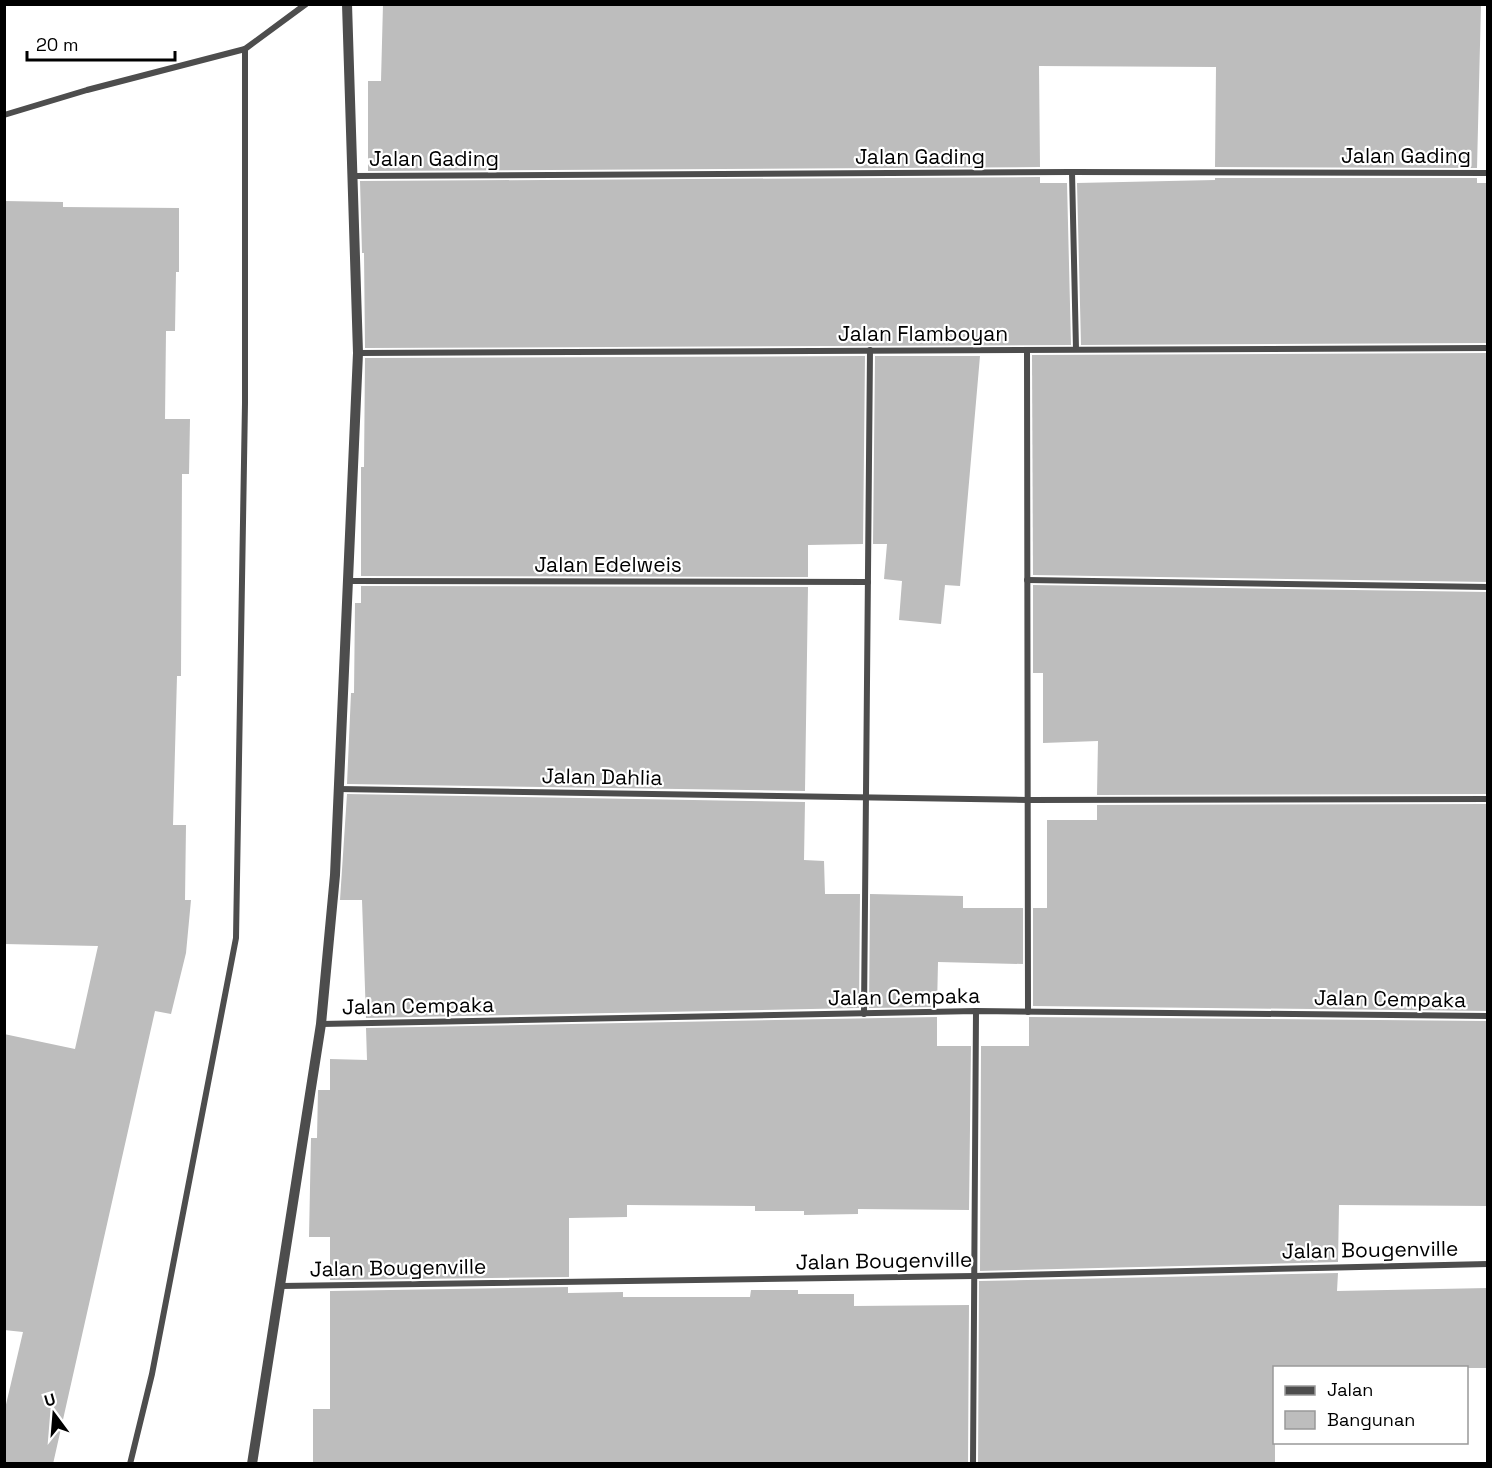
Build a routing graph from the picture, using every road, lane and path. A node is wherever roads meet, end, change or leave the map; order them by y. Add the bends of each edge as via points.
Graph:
1 (306, 4) edge
2 (347, 4) edge
3 (245, 49) junction
4 (4, 115) edge
5 (1071, 172) junction
6 (1488, 173) edge
7 (353, 176) junction
8 (1488, 348) edge
9 (1027, 350) junction
10 (1076, 350) junction
11 (870, 351) junction
12 (358, 353) junction
13 (1027, 580) junction
14 (348, 581) junction
15 (868, 582) junction
16 (1488, 587) edge
17 (338, 789) junction
18 (866, 797) junction
19 (1028, 800) junction
20 (1488, 800) edge
21 (976, 1011) junction
22 (1029, 1012) junction
23 (864, 1014) junction
24 (1488, 1016) edge
25 (321, 1024) junction
26 (1488, 1264) edge
27 (974, 1276) junction
28 (281, 1286) junction
29 (130, 1464) edge
30 (252, 1464) edge
31 (973, 1464) edge

1 - 3 street
2 - 7 street
3 - 4 street
3 - 29 street via 245,402 236,938 152,1374
5 - 6 street, Jalan Gading
5 - 7 street, Jalan Gading
5 - 10 street
7 - 12 street
8 - 10 street, Jalan Flamboyan
9 - 10 street, Jalan Flamboyan
9 - 11 street, Jalan Flamboyan
9 - 13 street
11 - 12 street, Jalan Flamboyan
11 - 15 street
12 - 14 street
13 - 16 street
13 - 19 street
14 - 15 street, Jalan Edelweis
14 - 17 street
15 - 18 street
17 - 18 street, Jalan Dahlia
17 - 25 street via 335,875
18 - 19 street, Jalan Dahlia
18 - 23 street
19 - 20 street, Jalan Dahlia
19 - 22 street
21 - 22 street, Jalan Cempaka
21 - 23 street, Jalan Cempaka
21 - 27 street
22 - 24 street, Jalan Cempaka
23 - 25 street, Jalan Cempaka
25 - 28 street
26 - 27 street, Jalan Bougenville
27 - 28 street, Jalan Bougenville
27 - 31 street
28 - 30 street

